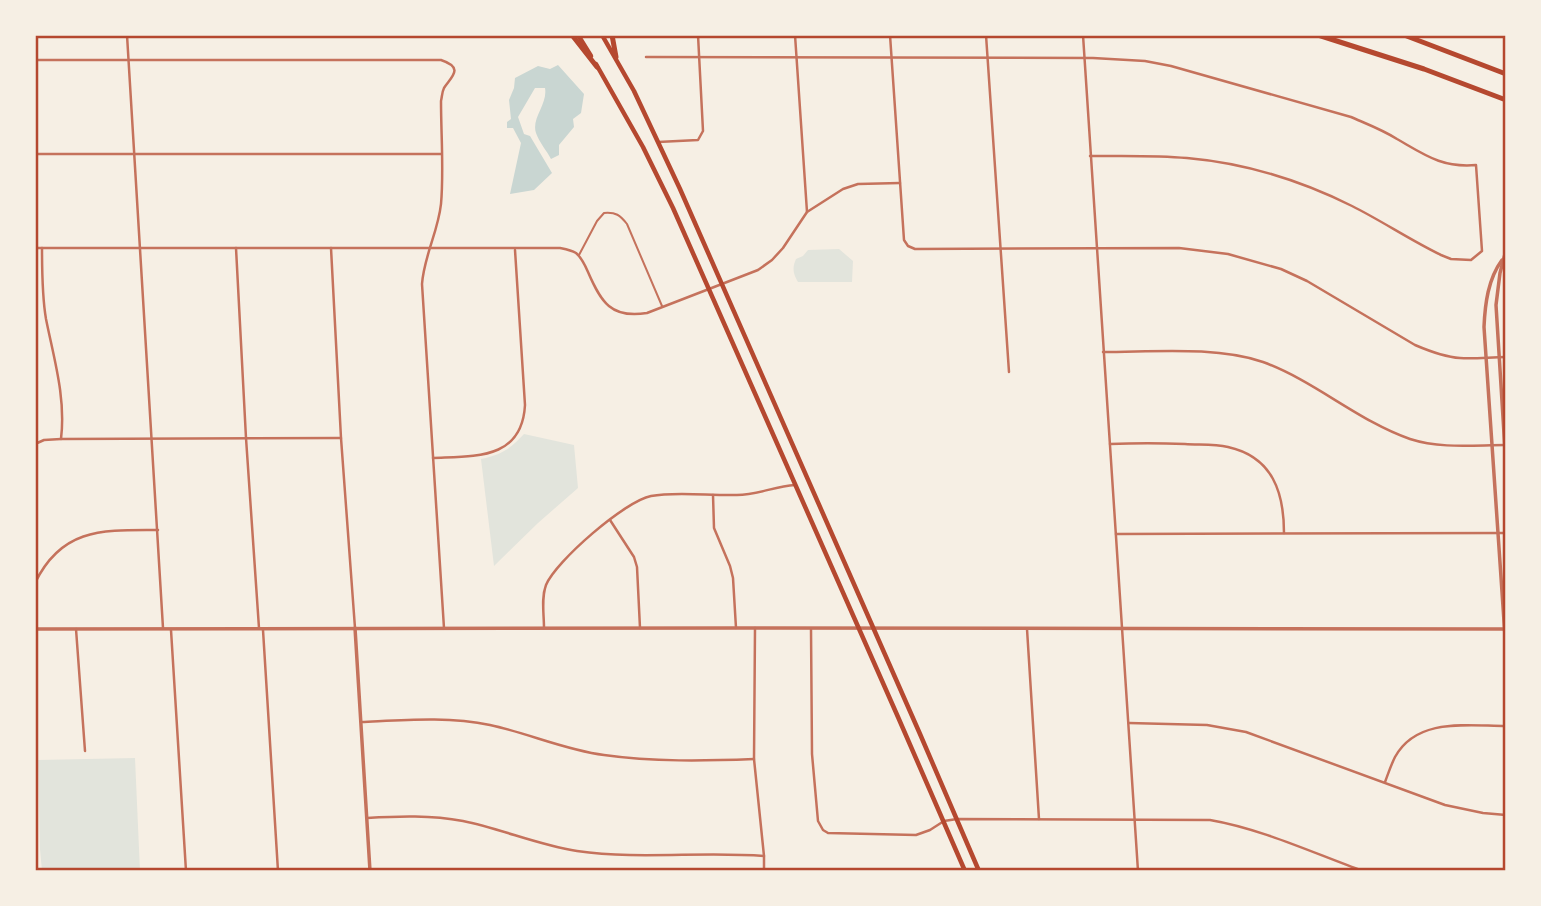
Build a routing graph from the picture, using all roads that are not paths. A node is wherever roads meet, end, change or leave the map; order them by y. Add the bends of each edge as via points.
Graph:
1 (127, 35) edge
2 (572, 35) edge
3 (578, 35) edge
4 (602, 35) edge
5 (612, 35) edge
6 (698, 35) edge
7 (795, 35) edge
8 (890, 35) edge
9 (986, 35) edge
10 (1083, 35) edge
11 (1318, 35) edge
12 (1404, 35) edge
13 (616, 57) junction
14 (646, 57) dead end
15 (700, 57) junction
16 (796, 58) junction
17 (892, 58) junction
18 (987, 58) junction
19 (1084, 58) junction
20 (35, 60) edge
21 (129, 61) junction
22 (597, 67) junction
23 (1506, 74) edge
24 (1506, 100) edge
25 (659, 142) junction
26 (35, 154) edge
27 (135, 154) junction
28 (441, 154) junction
29 (1090, 156) junction
30 (900, 183) junction
31 (807, 212) junction
32 (35, 248) edge
33 (42, 248) junction
34 (141, 248) junction
35 (236, 248) junction
36 (331, 248) junction
37 (429, 248) junction
38 (1096, 248) junction
39 (515, 249) junction
40 (1001, 249) junction
41 (1506, 250) edge
42 (579, 256) junction
43 (1504, 260) edge
44 (722, 283) junction
45 (709, 288) junction
46 (662, 307) junction
47 (1103, 352) junction
48 (1486, 357) junction
49 (1499, 357) junction
50 (1506, 357) edge
51 (1009, 372) dead end
52 (151, 438) junction
53 (246, 438) junction
54 (341, 438) junction
55 (61, 439) junction
56 (35, 444) edge
57 (1110, 444) junction
58 (1492, 445) junction
59 (1505, 445) edge
60 (433, 458) junction
61 (1506, 466) edge
62 (796, 485) junction
63 (713, 495) junction
64 (610, 519) junction
65 (158, 530) junction
66 (1284, 533) junction
67 (1498, 533) junction
68 (1506, 533) edge
69 (1116, 534) junction
70 (35, 583) edge
71 (163, 628) junction
72 (171, 628) junction
73 (261, 628) junction
74 (355, 628) junction
75 (444, 628) junction
76 (544, 628) junction
77 (640, 628) junction
78 (736, 628) junction
79 (755, 628) junction
80 (1122, 628) junction
81 (35, 629) edge
82 (76, 629) junction
83 (811, 629) junction
84 (859, 629) junction
85 (873, 629) junction
86 (1027, 629) junction
87 (1505, 629) edge
88 (1506, 651) edge
89 (361, 722) junction
90 (1128, 723) junction
91 (1506, 726) edge
92 (85, 751) dead end
93 (754, 759) junction
94 (1385, 782) junction
95 (1506, 815) edge
96 (367, 818) junction
97 (957, 819) junction
98 (1039, 819) junction
99 (1135, 819) junction
100 (944, 821) junction
101 (764, 856) junction
102 (186, 871) edge
103 (278, 871) edge
104 (370, 871) edge
105 (764, 871) edge
106 (965, 871) edge
107 (979, 871) edge
108 (1138, 871) edge
109 (1363, 871) edge

1 - 21 street
2 - 22 highway
3 - 22 main road
4 - 13 main road
5 - 13 highway
6 - 15 street
7 - 16 street
8 - 17 street
9 - 18 street
10 - 19 street
11 - 24 highway
12 - 23 highway
13 - 25 main road
14 - 15 street
15 - 16 street
15 - 25 street via 704,131 698,140
16 - 17 street
16 - 31 street
17 - 18 street
17 - 30 street
18 - 19 street
18 - 40 street
19 - 29 street
19 - 29 street via 1145,61 1329,109 1374,126 1440,162 1476,165 1482,251 1471,260 1441,255 1353,206 1255,169 1187,158
20 - 21 street
21 - 27 street
21 - 28 street via 441,60 454,70 442,94
22 - 45 main road via 659,176
25 - 44 main road
26 - 27 street
27 - 28 street
27 - 34 street
28 - 37 street via 441,205
29 - 38 street
30 - 31 street via 850,185
30 - 40 street via 908,246
31 - 44 street via 772,260
32 - 33 street
33 - 34 street
33 - 55 street via 46,319 61,395
34 - 35 street
34 - 52 street
35 - 36 street
35 - 53 street
36 - 37 street
36 - 54 street
37 - 39 street
37 - 60 street via 422,284
38 - 40 street
38 - 47 street
38 - 48 street via 1205,250 1252,260 1307,281 1422,348 1444,356
39 - 42 street via 560,248
39 - 60 street via 525,405 522,426 509,443 490,454
40 - 51 street
41 - 43 street
42 - 46 street via 598,296 613,309 635,315
42 - 46 lane via 604,213 621,216
43 - 48 street via 1487,299
43 - 49 street via 1497,296
44 - 45 street
44 - 85 main road
45 - 46 street
45 - 62 main road
47 - 57 street
47 - 58 street via 1240,356 1283,370 1411,439 1451,446
48 - 49 street
48 - 58 street
49 - 50 street
49 - 59 street
52 - 53 street
52 - 55 street
52 - 65 street
53 - 54 street
53 - 73 street
54 - 74 street
55 - 56 street
57 - 66 street via 1214,445 1241,451 1273,477 1283,503
57 - 69 street
58 - 59 street
58 - 67 street
59 - 61 street
60 - 75 street
62 - 63 street via 753,494
62 - 84 main road
63 - 64 street via 652,496
63 - 78 street via 714,528 733,578
64 - 76 street via 547,582
64 - 77 street via 637,567
65 - 70 street via 86,535 59,550
65 - 71 street
66 - 67 street
66 - 69 street
67 - 68 street
67 - 87 street
69 - 80 street
71 - 72 street
71 - 82 street
72 - 73 street
72 - 102 street
73 - 74 street
73 - 103 street
74 - 75 street
74 - 89 street
75 - 76 street
76 - 77 street
77 - 78 street
78 - 79 street
79 - 83 street
79 - 93 street
80 - 86 street
80 - 87 street
80 - 90 street
81 - 82 street
82 - 92 street
83 - 84 street
83 - 100 street via 812,754 818,821 823,830 834,835 916,835
84 - 85 street
84 - 100 main road
85 - 86 street
85 - 97 main road
86 - 98 street
87 - 88 street
89 - 93 street via 465,721 632,759
89 - 96 street
90 - 94 street via 1207,725 1246,732
90 - 99 street
91 - 94 street via 1424,731 1396,755
93 - 101 street
94 - 95 street via 1464,810
96 - 101 street via 443,818 548,845 605,854
96 - 104 street
97 - 98 street
97 - 100 street
97 - 107 main road
98 - 99 street
99 - 108 street
99 - 109 street via 1231,824
100 - 106 main road
101 - 105 street

